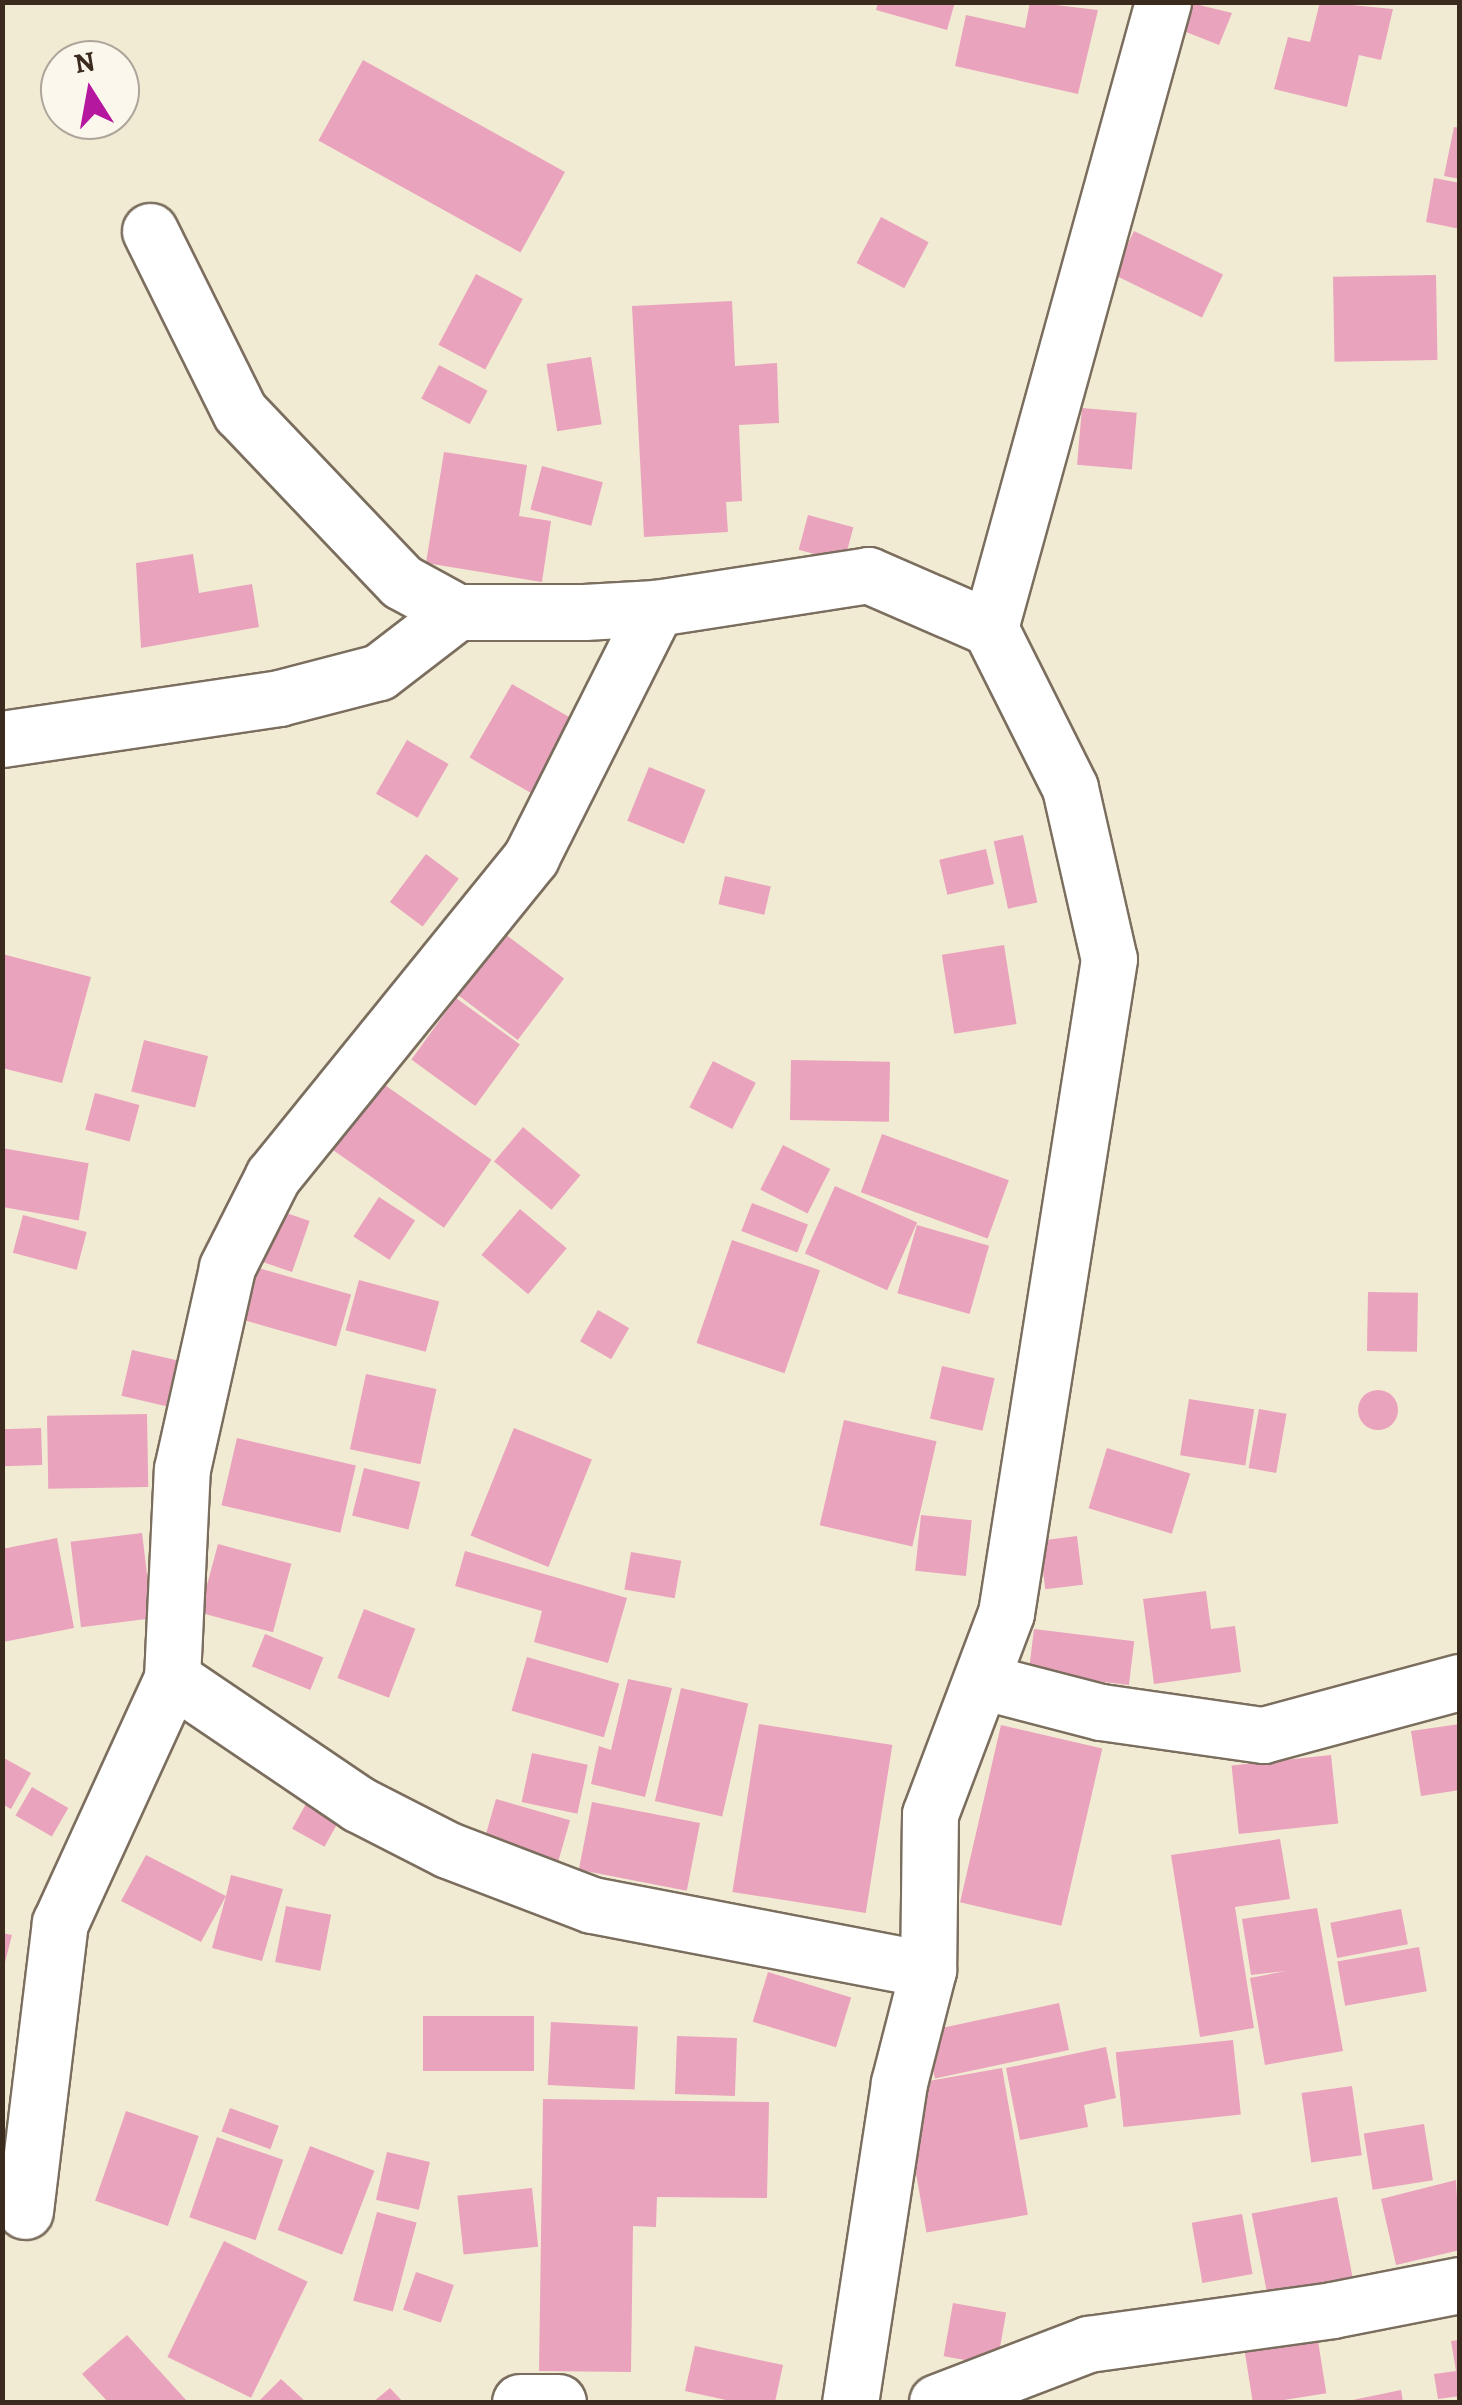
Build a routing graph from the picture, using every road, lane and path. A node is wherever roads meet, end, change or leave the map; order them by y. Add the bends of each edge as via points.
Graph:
1 (1163, 2) edge
2 (150, 231) dead end
3 (656, 608) junction
4 (457, 612) junction
5 (990, 628) junction
6 (2, 739) edge
7 (172, 1678) junction
8 (1459, 1680) edge
9 (981, 1681) junction
10 (928, 1970) junction
11 (24, 2211) dead end
12 (1460, 2285) edge
13 (520, 2402) edge
14 (558, 2402) edge
15 (850, 2402) edge
16 (937, 2402) edge

1 - 5 street
2 - 4 street via 240,412 402,582
3 - 4 street
3 - 5 street via 868,575
3 - 7 street via 530,857 273,1176 227,1267 182,1469
4 - 6 street via 379,672 279,698
5 - 9 street via 1070,788 1109,959 1006,1613
7 - 10 street via 358,1804 448,1850 592,1905
7 - 11 street via 60,1924
8 - 9 street via 1263,1735 1101,1712
9 - 10 street via 930,1814
10 - 15 street via 899,2083
12 - 16 street via 1088,2344
13 - 14 street

